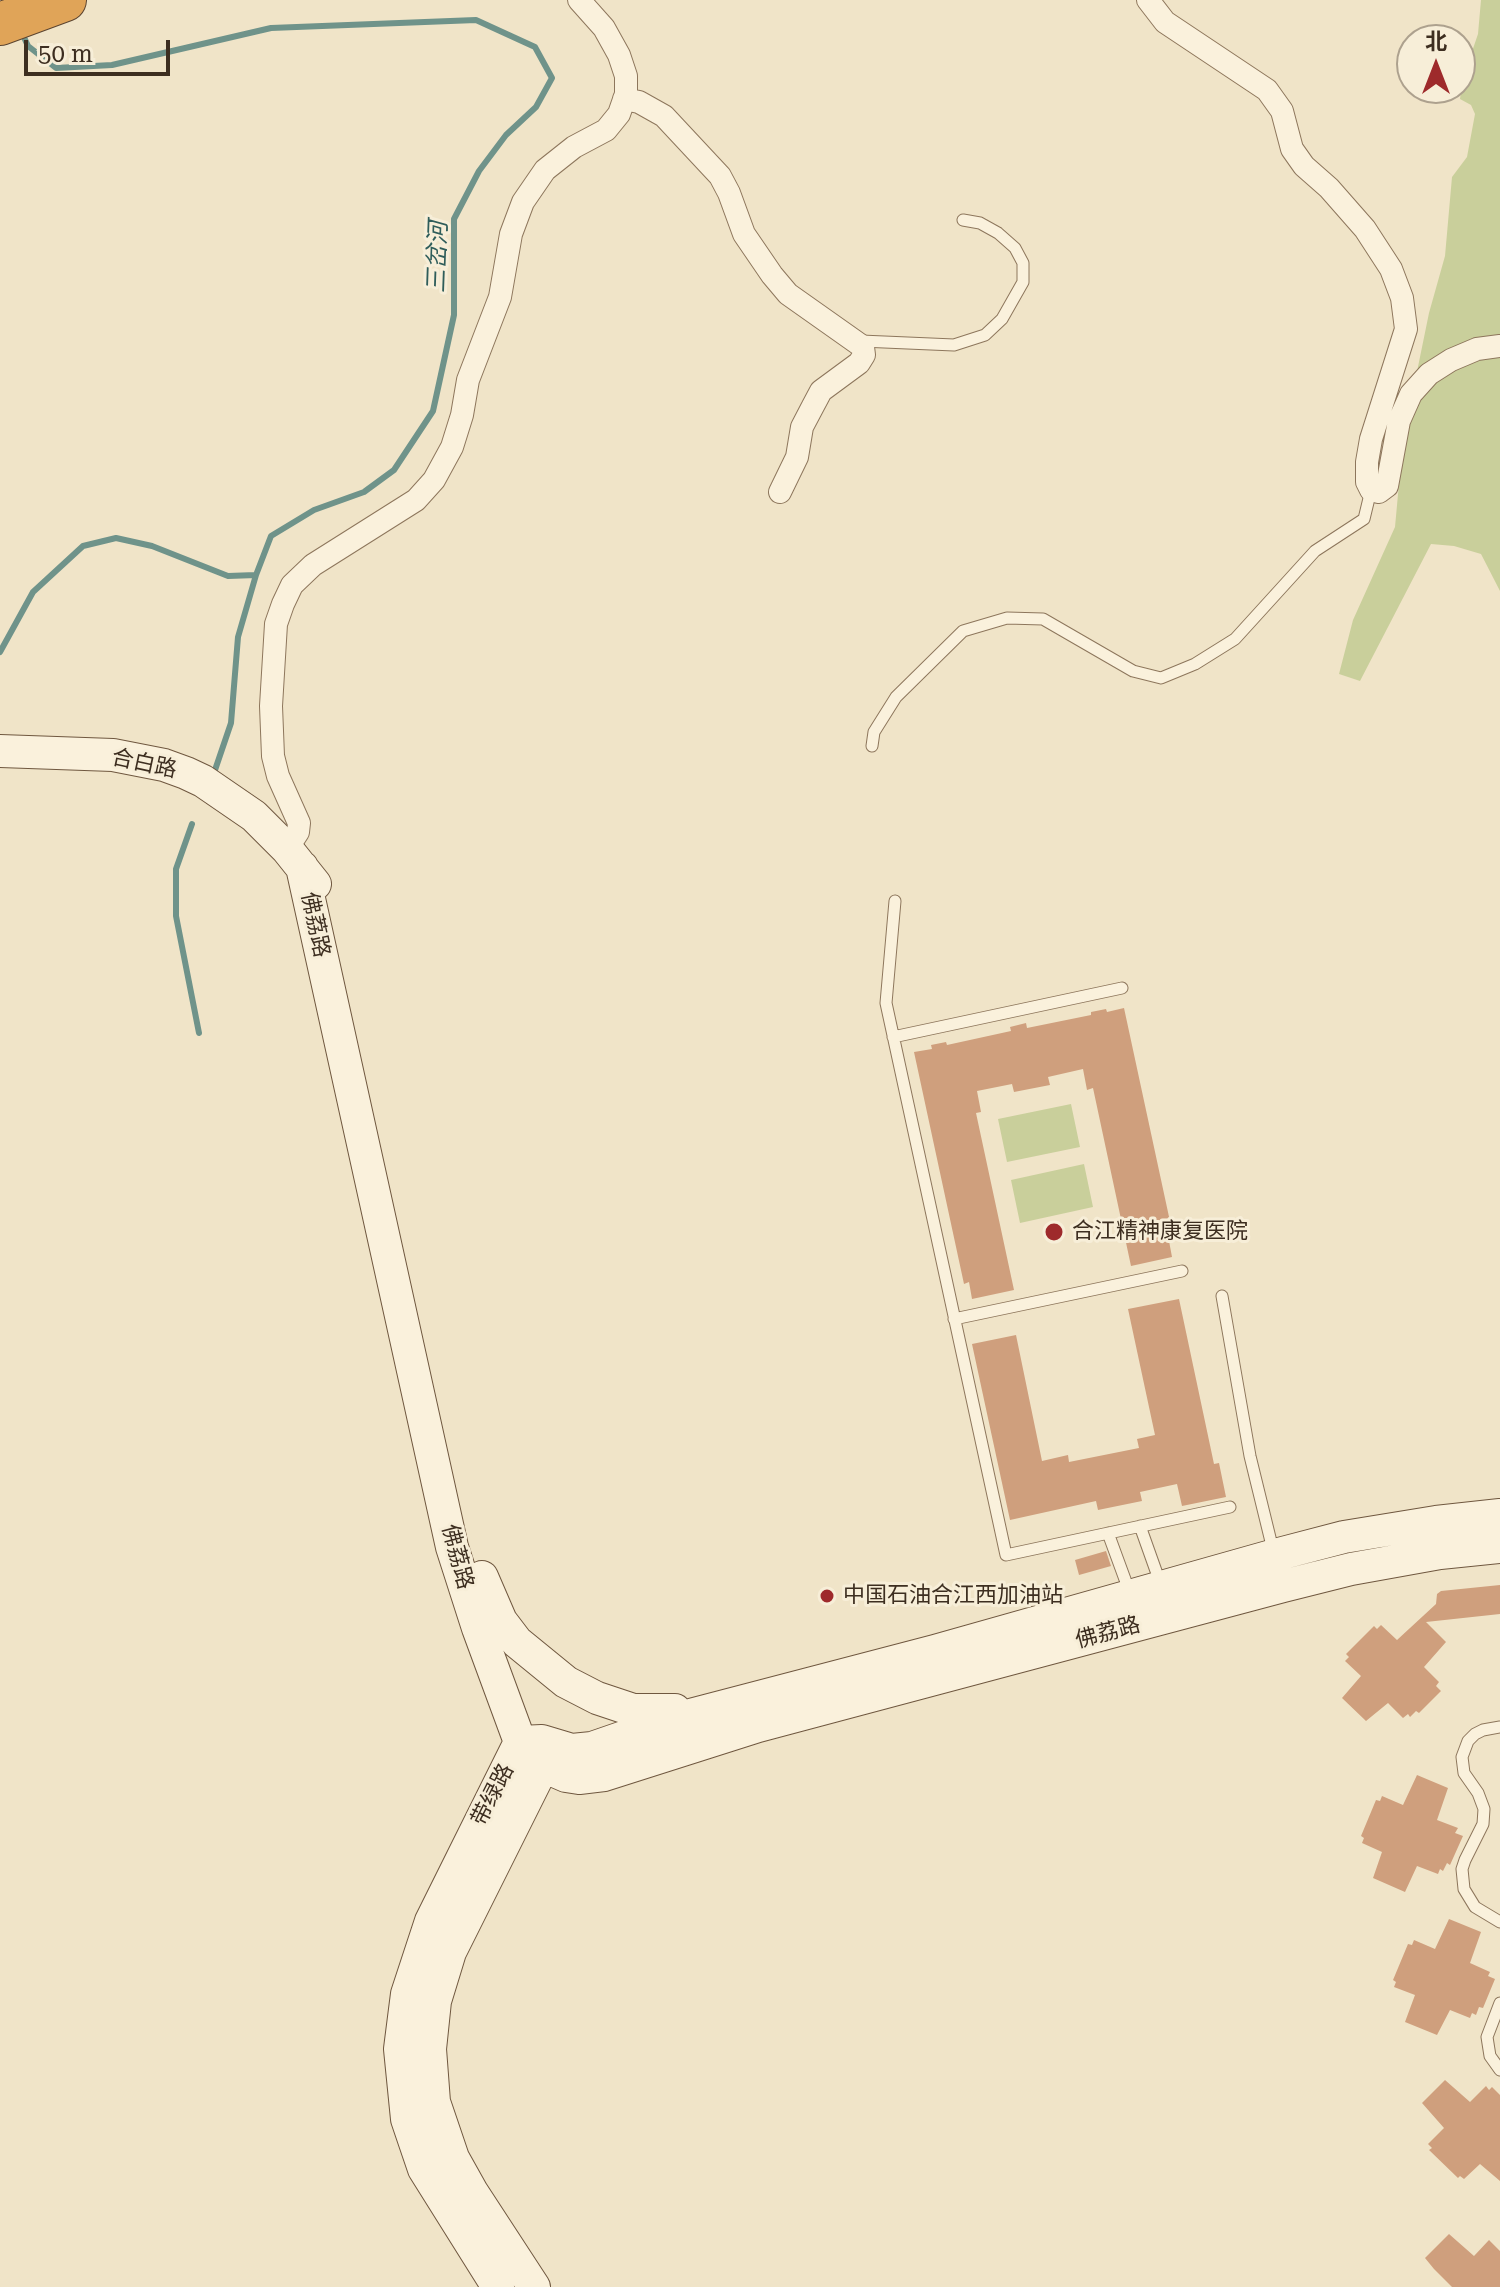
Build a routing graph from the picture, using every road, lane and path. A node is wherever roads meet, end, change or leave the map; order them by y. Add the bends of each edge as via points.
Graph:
1 (65, 0) edge
2 (579, 0) edge
3 (1148, 0) edge
4 (0, 24) edge
5 (624, 99) junction
6 (963, 220) dead end
7 (857, 341) junction
8 (1500, 346) edge
9 (1371, 490) junction
10 (780, 492) dead end
11 (872, 746) dead end
12 (0, 751) edge
13 (294, 858) junction
14 (895, 901) dead end
15 (1122, 988) dead end
16 (893, 1037) junction
17 (1182, 1271) dead end
18 (1222, 1296) dead end
19 (954, 1319) junction
20 (1230, 1507) dead end
21 (1500, 1515) edge
22 (1140, 1526) junction
23 (1108, 1533) junction
24 (1500, 1547) edge
25 (1279, 1570) junction
26 (482, 1577) junction
27 (1161, 1586) junction
28 (1131, 1595) junction
29 (757, 1696) junction
30 (1500, 1727) edge
31 (535, 1750) junction
32 (1500, 1922) edge
33 (1500, 2003) edge
34 (1500, 2070) edge
35 (498, 2287) edge
36 (534, 2287) edge

1 - 4 highway
2 - 5 street via 619,55 626,76
3 - 9 street via 1165,22 1267,90 1282,111 1292,149 1365,229 1391,269 1406,329 1371,439
5 - 7 street via 664,116 720,176 744,234 788,294
5 - 13 street via 606,130 545,170 523,202 511,234 500,297 468,380 452,447 434,480 416,500 313,565 292,585 283,604 276,624 271,718 278,776 299,823
6 - 7 lane via 998,233 1023,263 1023,282 1002,319 985,335 954,345
7 - 10 street via 864,355 821,391 802,427 797,457
8 - 9 street via 1451,360 1411,394 1399,421 1387,486
9 - 11 lane via 1364,519 1315,551 1235,639 1195,664 1161,678 1133,671 1043,619 1007,618 963,631 896,697 874,732
12 - 13 main road, 合白路 via 113,755 164,765 232,800
13 - 26 main road, 佛荔路 via 324,896 343,947
13 - 31 main road, 佛荔路 via 310,893 452,1547 478,1628
14 - 16 lane via 886,1003
15 - 16 lane
16 - 19 lane
17 - 19 lane
18 - 25 lane via 1250,1456
19 - 23 lane via 1006,1555
20 - 22 lane
21 - 25 main road, 佛荔路 via 1344,1537
22 - 23 lane
22 - 27 lane
23 - 28 lane
24 - 25 main road, 佛荔路 via 1366,1566
25 - 27 main road, 佛荔路
25 - 31 main road, 佛荔路 via 604,1775 566,1776
26 - 29 main road via 501,1621 517,1642 566,1682 597,1698 633,1710 670,1711
26 - 31 main road, 佛荔路
27 - 28 main road, 佛荔路
28 - 29 main road, 佛荔路
29 - 31 main road, 佛荔路 via 592,1748
30 - 32 lane via 1475,1734 1464,1749 1467,1780 1484,1809 1483,1824 1462,1869 1464,1889 1475,1907
31 - 35 main road, 带绿路 via 431,1921 407,1994 400,2049 407,2119 424,2169
31 - 36 main road, 带绿路 via 450,1952 435,2001 430,2049 434,2102 453,2158
33 - 34 lane via 1487,2037 1490,2056

